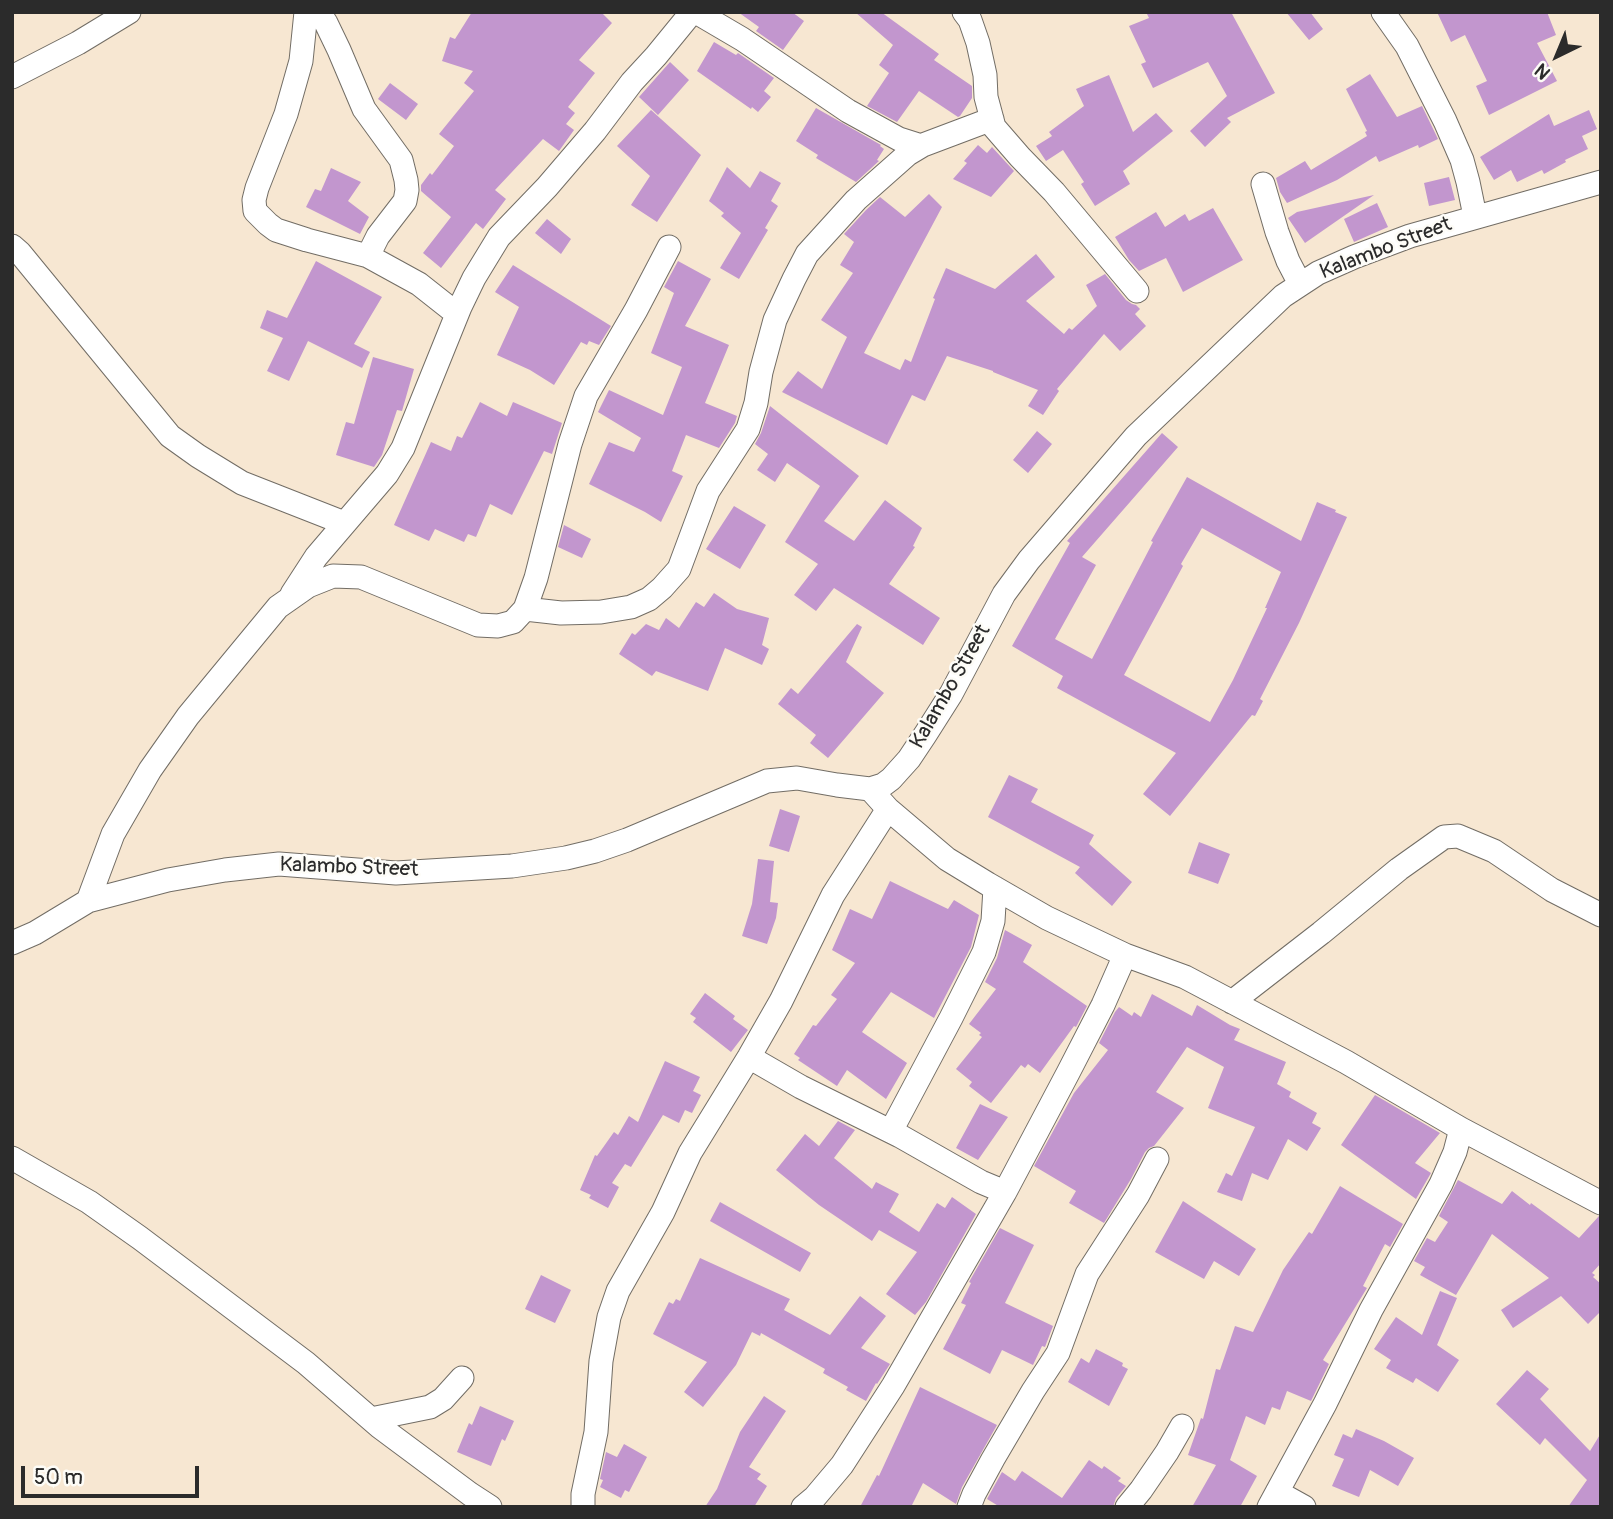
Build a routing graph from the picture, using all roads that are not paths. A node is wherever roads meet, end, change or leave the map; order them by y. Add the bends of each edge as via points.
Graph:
1 (129, 12) edge
2 (306, 12) edge
3 (319, 12) edge
4 (694, 12) edge
5 (964, 12) edge
6 (1384, 12) edge
7 (12, 77) edge
8 (992, 120) junction
9 (921, 146) junction
10 (1601, 181) edge
11 (1263, 184) dead end
12 (1475, 216) junction
13 (12, 246) edge
14 (669, 247) dead end
15 (368, 256) junction
16 (1300, 284) junction
17 (1137, 291) dead end
18 (457, 314) junction
19 (344, 523) junction
20 (289, 600) junction
21 (525, 609) junction
22 (870, 789) junction
23 (888, 809) junction
24 (995, 888) junction
25 (88, 901) junction
26 (1601, 915) edge
27 (12, 943) edge
28 (1125, 955) junction
29 (1232, 1002) junction
30 (749, 1058) junction
31 (1461, 1129) junction
32 (891, 1131) junction
33 (12, 1158) edge
34 (1157, 1159) dead end
35 (1005, 1192) junction
36 (1601, 1203) edge
37 (462, 1378) dead end
38 (371, 1419) junction
39 (1182, 1426) dead end
40 (1273, 1499) edge
41 (490, 1507) edge
42 (583, 1507) edge
43 (803, 1507) edge
44 (969, 1507) edge
45 (1127, 1507) edge
46 (1304, 1507) edge

1 - 7 street
2 - 15 street via 301,61 257,188 255,211 276,229
3 - 15 street via 365,109 401,160 406,180 405,201
4 - 9 street via 848,111
4 - 18 street via 547,187 499,237
5 - 8 street via 978,43
6 - 12 street via 1408,46 1445,121 1462,160
8 - 9 street
8 - 17 street
9 - 21 street via 856,200 807,254 775,320 748,429 708,491 671,579 649,599 631,607 561,613
10 - 12 street, Kalambo Street
11 - 16 street via 1277,232
12 - 16 street, Kalambo Street via 1354,257
13 - 19 street via 170,436 242,483
14 - 21 street via 586,396
15 - 18 street via 419,284
16 - 22 street, Kalambo Street via 1136,436 1046,538 1004,594 951,694 909,759 891,779
18 - 19 street via 403,448 387,474
19 - 20 street
20 - 21 street via 333,576 361,577 478,625 513,622
20 - 25 street via 229,665 150,770 113,834
22 - 23 street
22 - 25 street, Kalambo Street via 797,778 767,781 595,851 512,866 396,873 279,864 169,880
23 - 24 street via 947,859
23 - 30 street via 833,895
24 - 28 street
24 - 32 street via 993,921 984,952
25 - 27 street, Kalambo Street
26 - 29 street via 1552,890 1494,851 1458,836 1444,837
28 - 29 street via 1185,977
28 - 35 street
29 - 31 street
30 - 32 street
30 - 42 street via 690,1153 618,1291 601,1361 596,1432
31 - 36 street
31 - 40 street via 1441,1184
32 - 35 street
33 - 38 street via 140,1238 306,1363
34 - 44 street via 1087,1274 1058,1353
35 - 43 street via 878,1409 842,1465
37 - 38 street via 430,1406
38 - 41 street
39 - 45 street
40 - 46 street

